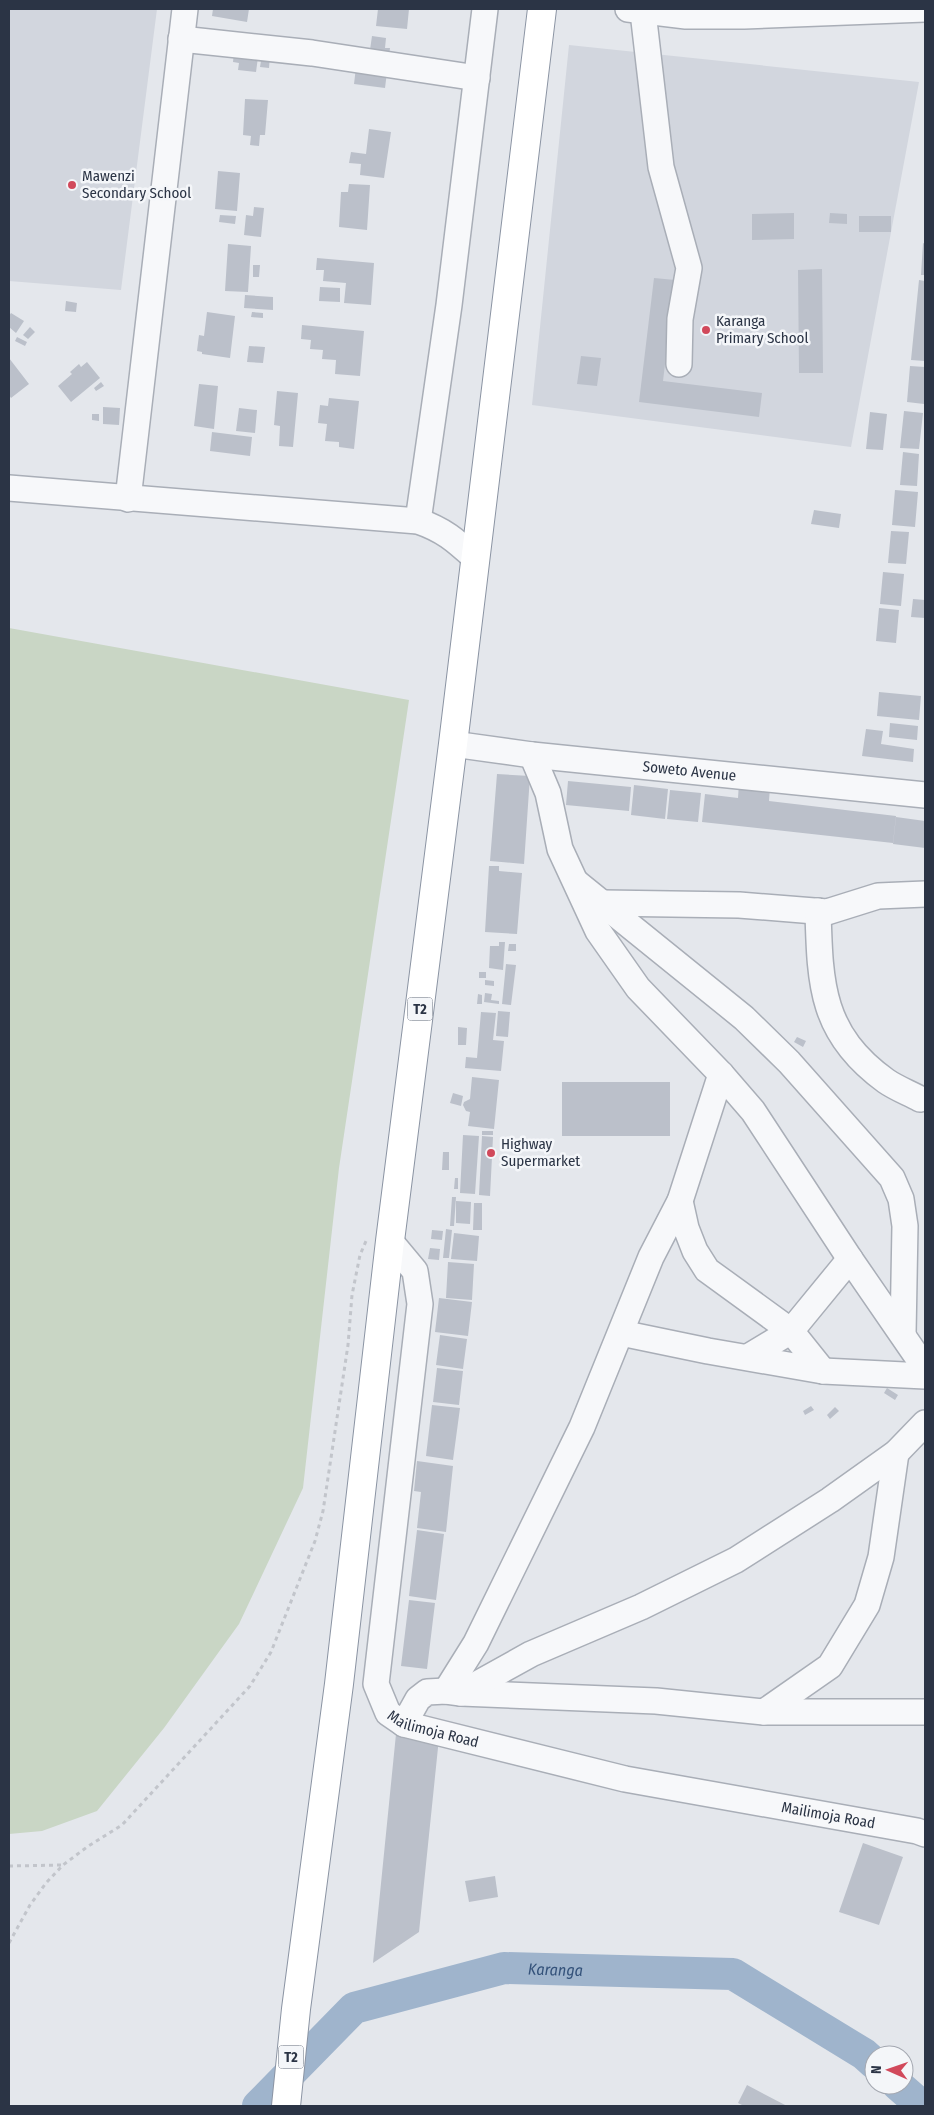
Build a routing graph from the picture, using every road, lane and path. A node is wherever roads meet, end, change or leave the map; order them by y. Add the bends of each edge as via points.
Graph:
1 (185, 9) edge
2 (485, 9) edge
3 (542, 9) edge
4 (925, 9) edge
5 (635, 10) edge
6 (839, 10) edge
7 (181, 39) junction
8 (476, 78) junction
9 (679, 364) dead end
10 (9, 488) edge
11 (128, 499) junction
12 (418, 521) junction
13 (475, 558) junction
14 (453, 744) junction
15 (532, 755) junction
16 (925, 795) edge
17 (577, 883) junction
18 (925, 894) edge
19 (603, 903) junction
20 (818, 911) junction
21 (721, 1074) junction
22 (920, 1100) dead end
23 (680, 1201) junction
24 (379, 1239) junction
25 (850, 1259) junction
26 (791, 1331) junction
27 (621, 1333) junction
28 (903, 1334) junction
29 (748, 1357) junction
30 (925, 1368) edge
31 (823, 1371) junction
32 (925, 1376) edge
33 (925, 1423) edge
34 (896, 1454) junction
35 (454, 1692) junction
36 (764, 1712) junction
37 (925, 1712) edge
38 (404, 1724) junction
39 (925, 1834) edge
40 (64, 1865) junction
41 (9, 1866) edge
42 (9, 1943) edge
43 (286, 2106) edge

1 - 7 street
2 - 8 street
3 - 13 highway, T2
4 - 6 street
5 - 6 street via 686,16 735,16
5 - 9 street via 661,167 689,268 680,319
7 - 8 street via 312,53
7 - 11 street
8 - 12 street via 449,305
10 - 11 street
11 - 12 street
12 - 13 street via 452,537
13 - 14 highway, T2
14 - 15 street, Soweto Avenue
14 - 24 highway, T2
15 - 16 street, Soweto Avenue
15 - 17 street via 548,793 560,849
17 - 19 street
17 - 21 street via 598,931 622,967 662,1015
18 - 20 street via 878,896 836,910
19 - 20 street via 740,905
19 - 28 street via 744,1018 789,1062 892,1178 901,1199 905,1226
20 - 22 street via 821,975 838,1032 868,1067
21 - 23 street
21 - 25 street via 753,1111
23 - 26 street via 695,1251 707,1270
23 - 27 street via 651,1257
24 - 38 street, Mailimoja Road via 415,1271 420,1304 376,1684 388,1713
24 - 40 path via 360,1255 323,1511 315,1541 271,1652 250,1686 122,1825
24 - 43 highway, T2 via 339,1684
25 - 26 street
25 - 28 street
26 - 29 street
26 - 31 street
27 - 29 street
27 - 35 street via 582,1427
28 - 30 street
29 - 31 street
31 - 32 street
33 - 34 street
34 - 35 street via 736,1560 642,1607 531,1654
34 - 36 street via 881,1557 867,1605 830,1666
35 - 36 street via 656,1701
35 - 38 street via 427,1692 418,1699
36 - 37 street
38 - 39 street, Mailimoja Road via 625,1779
40 - 41 path
40 - 42 path via 40,1890

